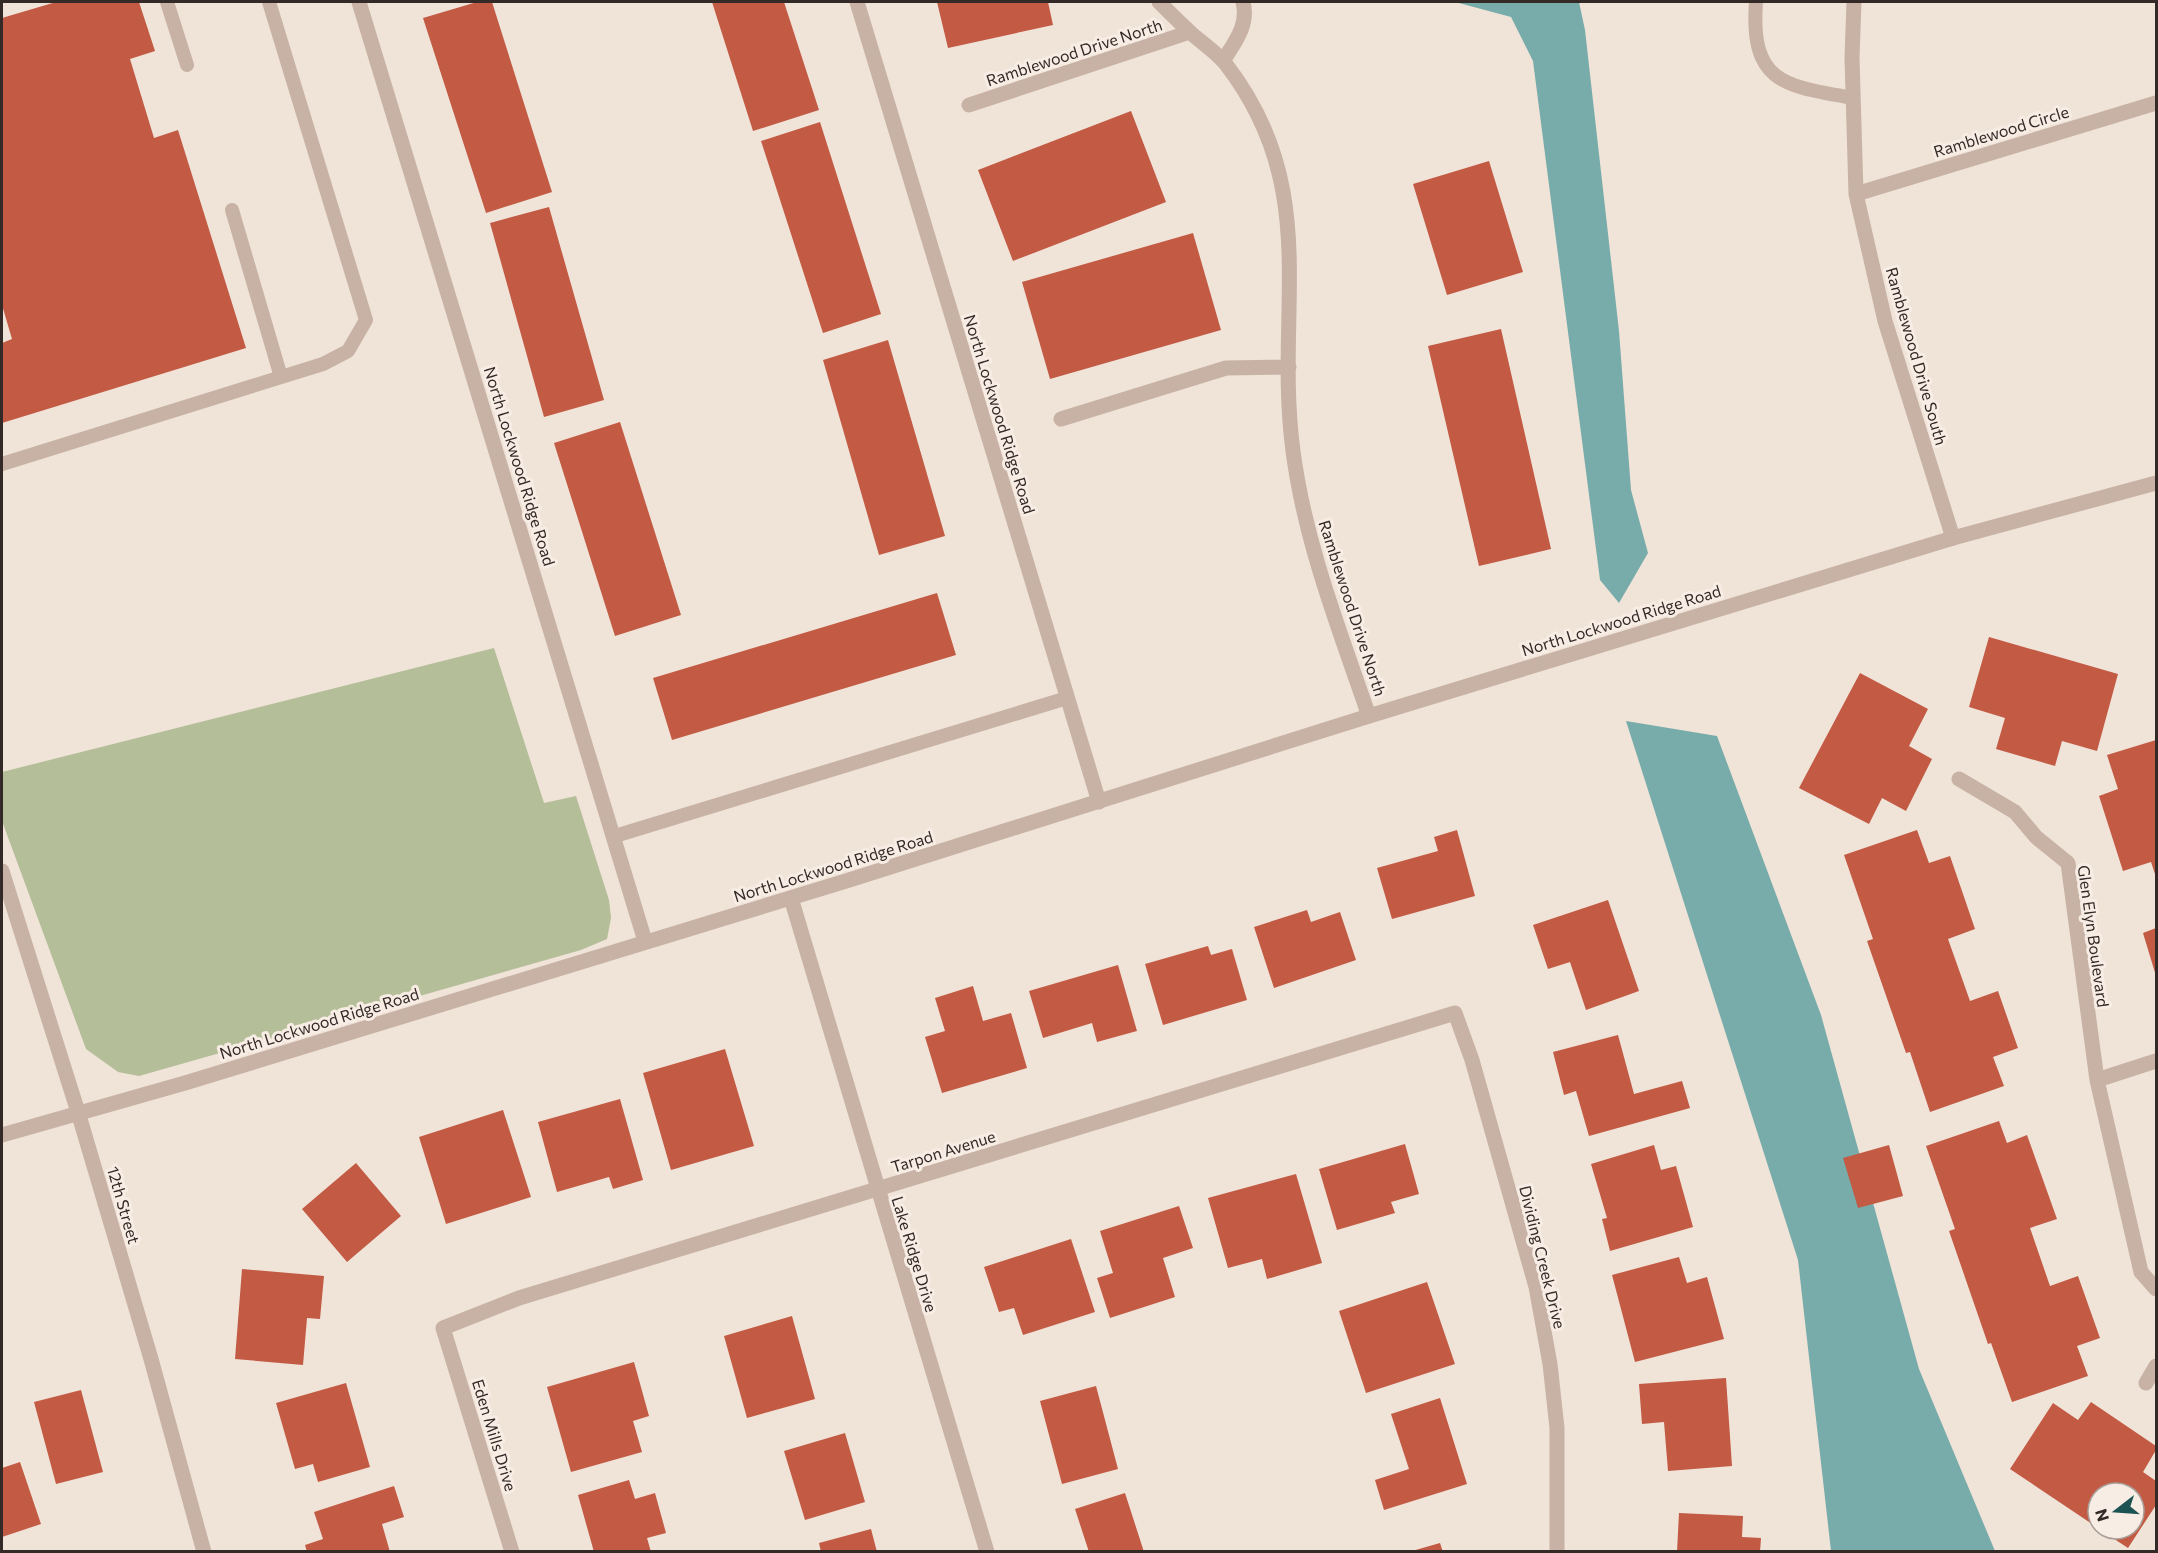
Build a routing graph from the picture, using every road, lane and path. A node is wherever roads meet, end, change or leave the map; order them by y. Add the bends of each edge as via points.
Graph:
1 (166, 2) edge
2 (269, 2) edge
3 (359, 2) edge
4 (857, 2) edge
5 (1159, 2) edge
6 (1243, 2) edge
7 (1756, 2) edge
8 (1854, 2) edge
9 (1190, 32) junction
10 (1223, 61) junction
11 (187, 65) dead end
12 (1853, 98) junction
13 (2157, 103) edge
14 (969, 105) dead end
15 (1856, 194) junction
16 (232, 210) dead end
17 (1289, 367) junction
18 (281, 377) junction
19 (1061, 419) dead end
20 (2, 464) edge
21 (2157, 483) edge
22 (1953, 538) junction
23 (1067, 698) junction
24 (1369, 716) junction
25 (1959, 779) dead end
26 (1100, 802) junction
27 (615, 836) junction
28 (2, 872) edge
29 (791, 898) junction
30 (645, 941) junction
31 (1455, 1013) joint
32 (2157, 1061) edge
33 (2097, 1080) junction
34 (78, 1112) junction
35 (2, 1135) edge
36 (877, 1190) junction
37 (2157, 1289) edge
38 (444, 1328) joint
39 (2157, 1366) edge
40 (2146, 1383) dead end
41 (200, 1551) edge
42 (512, 1551) edge
43 (987, 1551) edge
44 (1557, 1551) edge

1 - 11 lane
2 - 18 lane via 366,320 348,351 323,364
3 - 27 street, North Lockwood Ridge Road
4 - 23 street, North Lockwood Ridge Road
5 - 9 street, Ramblewood Drive North
6 - 10 street via 1242,30
7 - 12 lane via 1756,46 1769,72 1798,89
8 - 12 street, Ramblewood Drive South
9 - 10 street, Ramblewood Drive North
9 - 14 street, Ramblewood Drive North
10 - 17 street, Ramblewood Drive North via 1254,106 1270,140 1281,179 1290,236
12 - 15 street, Ramblewood Drive South
13 - 15 street, Ramblewood Circle
15 - 22 street, Ramblewood Drive South via 1885,321
16 - 18 lane
17 - 19 street via 1226,368
17 - 24 street, Ramblewood Drive North via 1293,450 1303,509 1322,581
18 - 20 lane
21 - 22 street, North Lockwood Ridge Road
22 - 24 street, North Lockwood Ridge Road
23 - 26 street, North Lockwood Ridge Road
23 - 27 lane
24 - 26 street, North Lockwood Ridge Road
25 - 33 street, Glen Elyn Boulevard via 2015,812 2036,837 2068,863
26 - 29 street, North Lockwood Ridge Road
27 - 30 street, North Lockwood Ridge Road
28 - 34 street, 12th Street
29 - 30 street, North Lockwood Ridge Road
29 - 36 street, Lake Ridge Drive
30 - 34 street, North Lockwood Ridge Road via 185,1083
31 - 36 street, Tarpon Avenue
31 - 44 street, Dividing Creek Drive via 1536,1287 1557,1428
32 - 33 street
33 - 37 street, Glen Elyn Boulevard via 2141,1272
34 - 35 street, North Lockwood Ridge Road
34 - 41 street, 12th Street via 151,1359
36 - 38 street, Tarpon Avenue via 519,1298
36 - 43 street, Lake Ridge Drive
38 - 42 street, Eden Mills Drive
39 - 40 street

